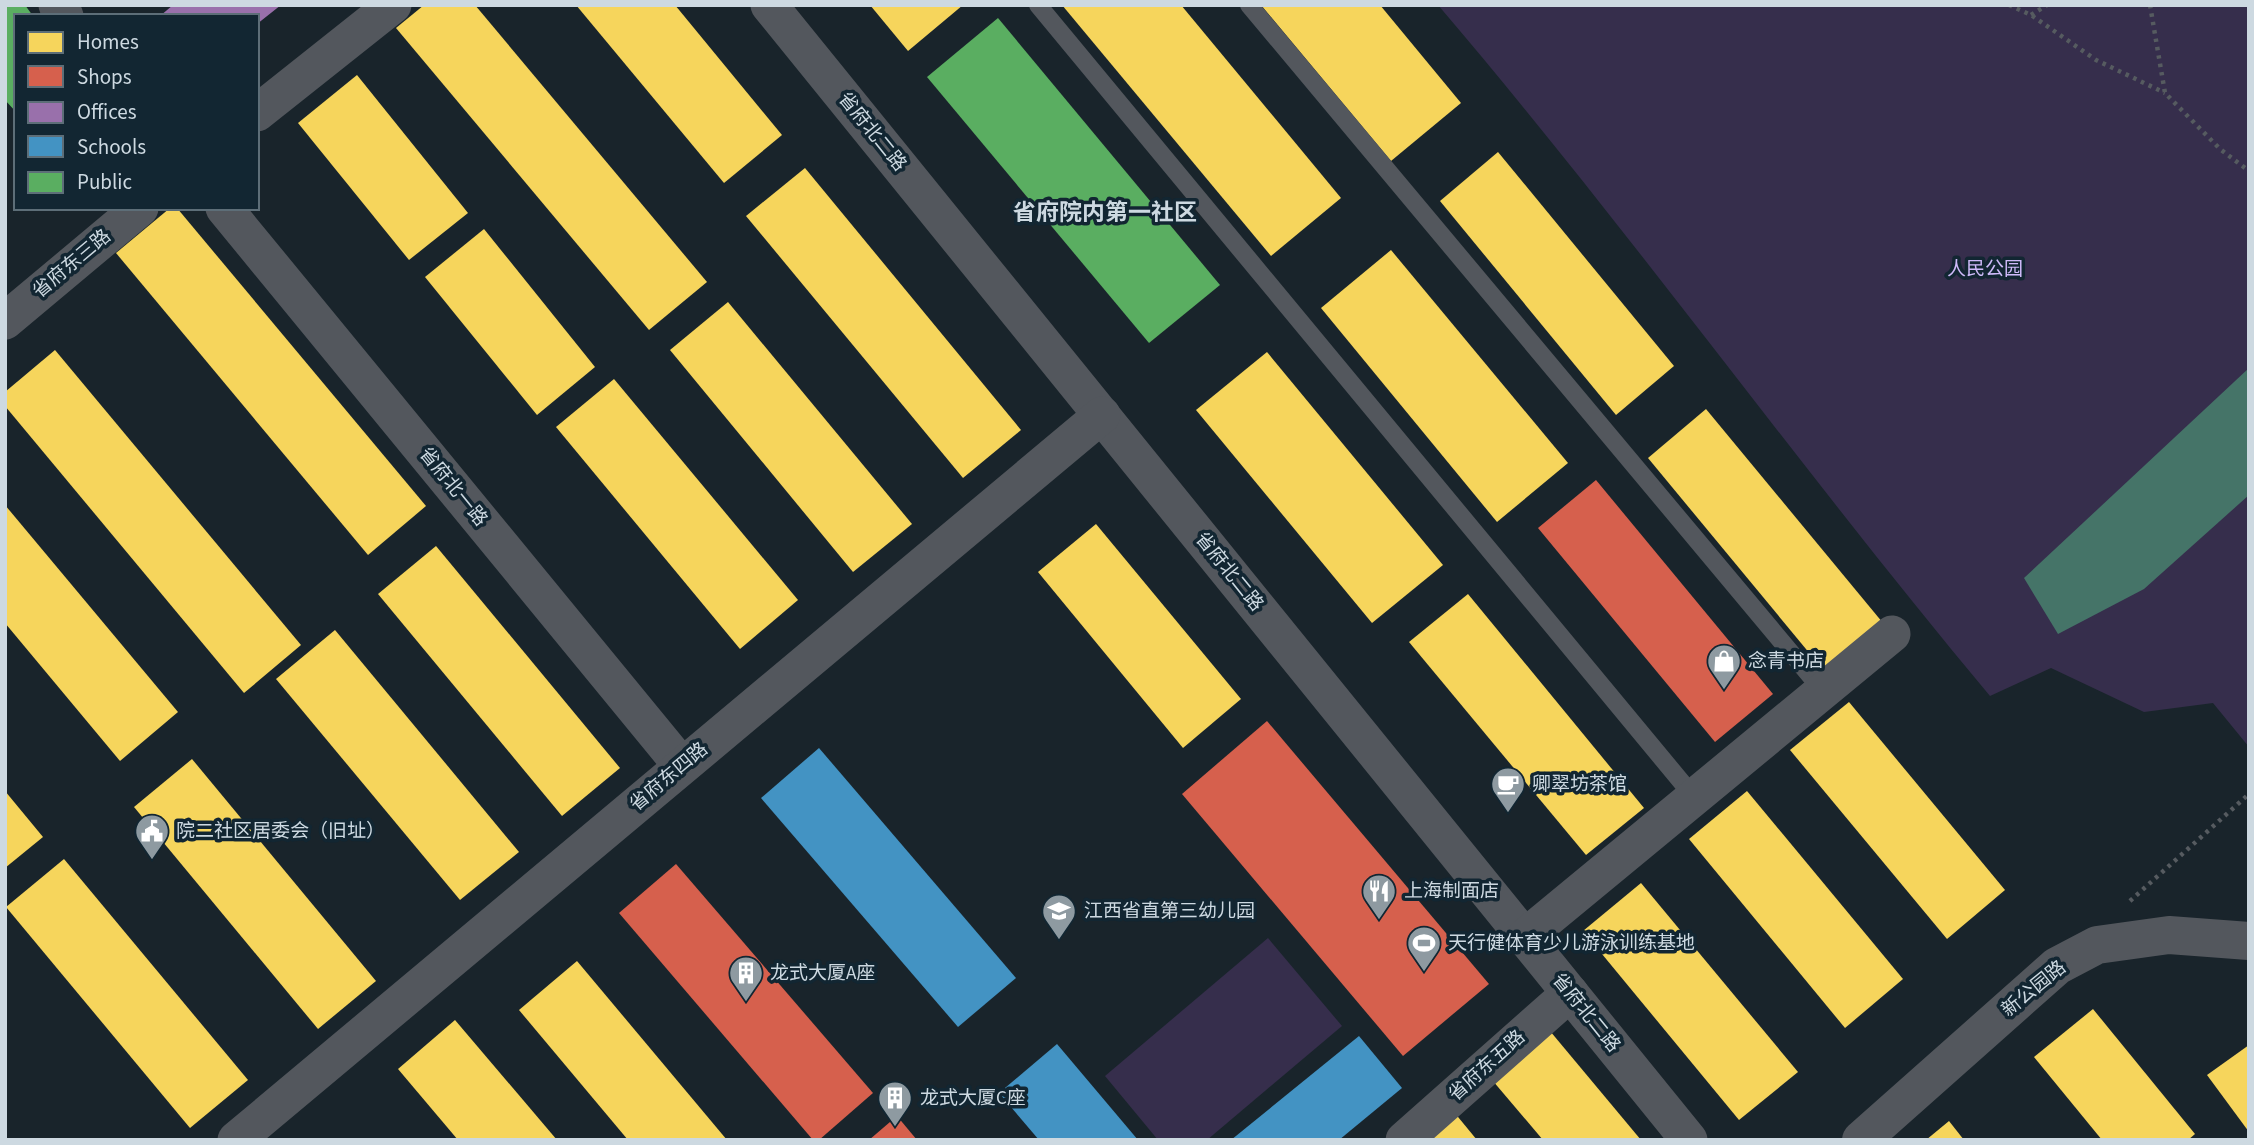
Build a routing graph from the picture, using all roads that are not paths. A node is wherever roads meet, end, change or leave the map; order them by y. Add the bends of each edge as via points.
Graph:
1 (393, 5) edge
2 (769, 5) edge
3 (1038, 5) edge
4 (1249, 5) edge
5 (259, 111) edge
6 (138, 210) edge
7 (226, 210) edge
8 (5, 321) edge
9 (1102, 415) junction
10 (1892, 634) dead end
11 (1823, 691) junction
12 (682, 766) junction
13 (1694, 797) junction
14 (1525, 937) junction
15 (2249, 941) edge
16 (1570, 993) junction
17 (236, 1140) edge
18 (1404, 1140) edge
19 (1689, 1140) edge
20 (1861, 1140) edge

1 - 5 street
2 - 9 street, 省府北二路
3 - 13 lane
4 - 11 lane
6 - 8 street, 省府东三路
7 - 12 street, 省府北一路
9 - 12 street, 省府东四路
9 - 14 street, 省府北二路
10 - 11 street
11 - 13 street
12 - 17 street, 省府东四路
13 - 14 street
14 - 16 street, 省府北二路
15 - 20 street, 新公园路 via 2169,935 2087,950 2057,966
16 - 18 street, 省府东五路
16 - 19 street, 省府北二路

